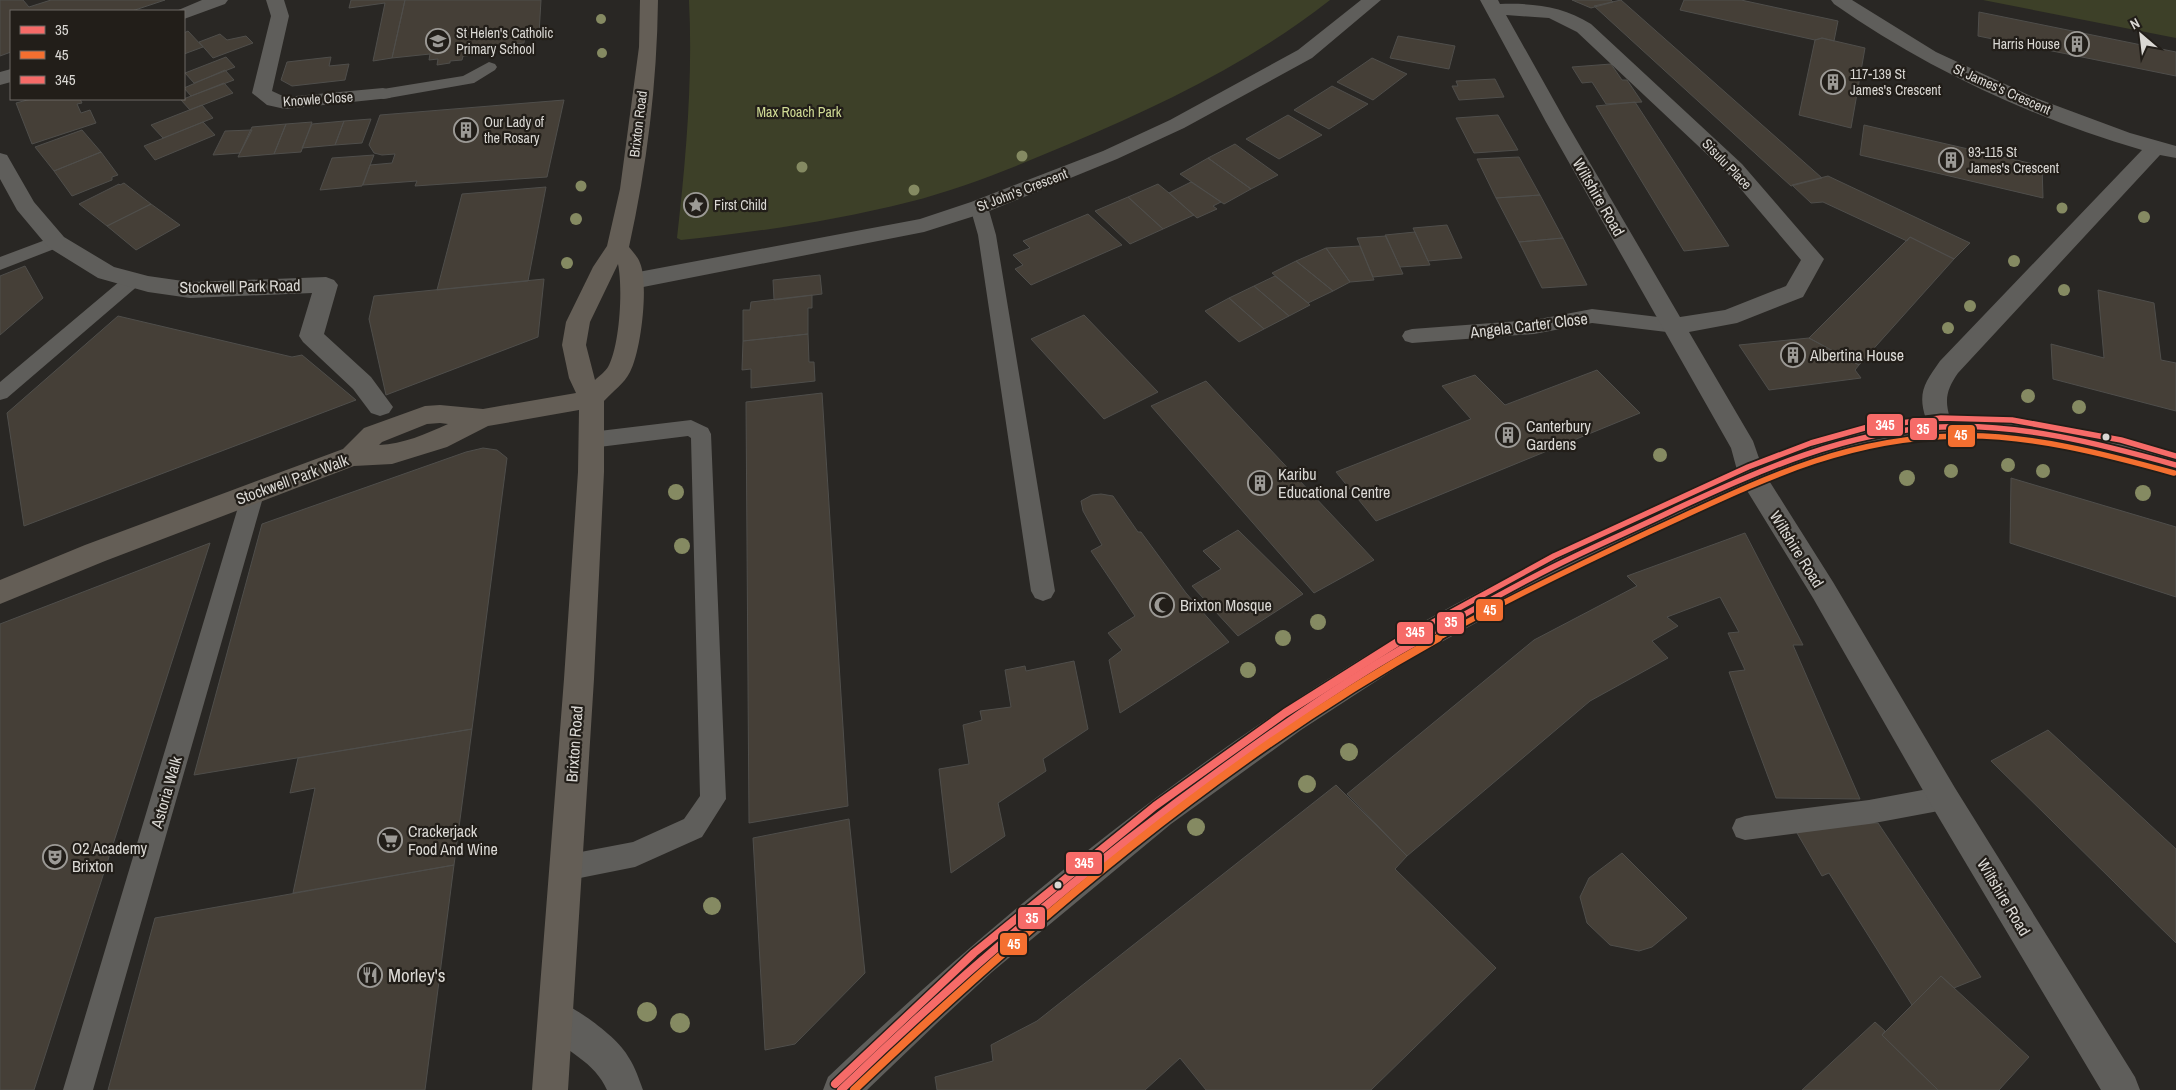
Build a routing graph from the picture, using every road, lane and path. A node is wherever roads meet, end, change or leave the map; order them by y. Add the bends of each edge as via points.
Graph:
1 (219, 0) edge
2 (275, 0) edge
3 (650, 0) edge
4 (1372, 0) edge
5 (1840, 0) edge
6 (1491, 5) edge
7 (185, 13) edge
8 (489, 68) dead end
9 (383, 94) joint
10 (2155, 148) junction
11 (2176, 152) edge
12 (0, 159) edge
13 (979, 207) junction
14 (56, 242) junction
15 (618, 247) junction
16 (0, 264) edge
17 (134, 280) junction
18 (633, 281) junction
19 (1675, 326) junction
20 (1412, 336) dead end
21 (0, 393) edge
22 (592, 399) junction
23 (380, 407) dead end
24 (1941, 427) junction
25 (591, 440) junction
26 (2176, 465) edge
27 (1751, 475) junction
28 (253, 494) junction
29 (1043, 591) dead end
30 (0, 592) edge
31 (1944, 798) junction
32 (1745, 828) dead end
33 (565, 868) junction
34 (556, 1018) junction
35 (847, 1087) edge
36 (78, 1090) edge
37 (550, 1090) edge
38 (625, 1090) edge
39 (2122, 1090) edge

1 - 7 street
2 - 9 street, Knowle Close via 280,16 262,93 274,101 286,103
3 - 15 highway, Brixton Road via 648,47 631,189
4 - 13 street, St John's Crescent via 1305,54 1178,124
5 - 10 street, St James's Crescent via 1958,71 2059,114
6 - 19 street, Wiltshire Road
6 - 19 street, Sisulu Place via 1566,16 1580,24 1734,169 1813,259 1795,291 1729,317
8 - 9 lane via 468,80
10 - 11 street, St James's Crescent
10 - 24 street via 1949,367 1936,386 1932,403
12 - 14 street, Stockwell Park Road via 25,205
13 - 18 street, St John's Crescent via 924,225
13 - 29 lane via 987,236
14 - 16 lane
14 - 17 street, Stockwell Park Road via 106,273
15 - 18 highway via 629,262
15 - 22 highway, Brixton Road via 604,267 578,322 574,346 581,378
17 - 21 lane
17 - 23 street, Stockwell Park Road via 190,290 326,285 311,336 362,383
18 - 22 highway via 620,370
19 - 20 lane, Angela Carter Close via 1592,316 1534,327
19 - 27 street, Wiltshire Road via 1744,448
22 - 25 highway, Brixton Road
22 - 28 highway, Stockwell Park Walk via 483,418 438,440 392,454 352,456
24 - 26 street via 2011,429 2119,449
24 - 27 street via 1869,436 1814,451
25 - 33 highway, Brixton Road via 579,679
25 - 33 lane via 691,428 701,434 713,798 693,828 635,854
27 - 31 street, Wiltshire Road via 1823,590
27 - 35 street via 1558,564 1397,652 1290,720 1160,813 980,960 923,1010
28 - 30 highway, Stockwell Park Walk
28 - 36 lane, Astoria Walk
31 - 32 lane via 1869,812
31 - 39 street, Wiltshire Road
33 - 34 highway, Brixton Road
34 - 37 highway, Brixton Road
34 - 38 street via 590,1042 616,1069

